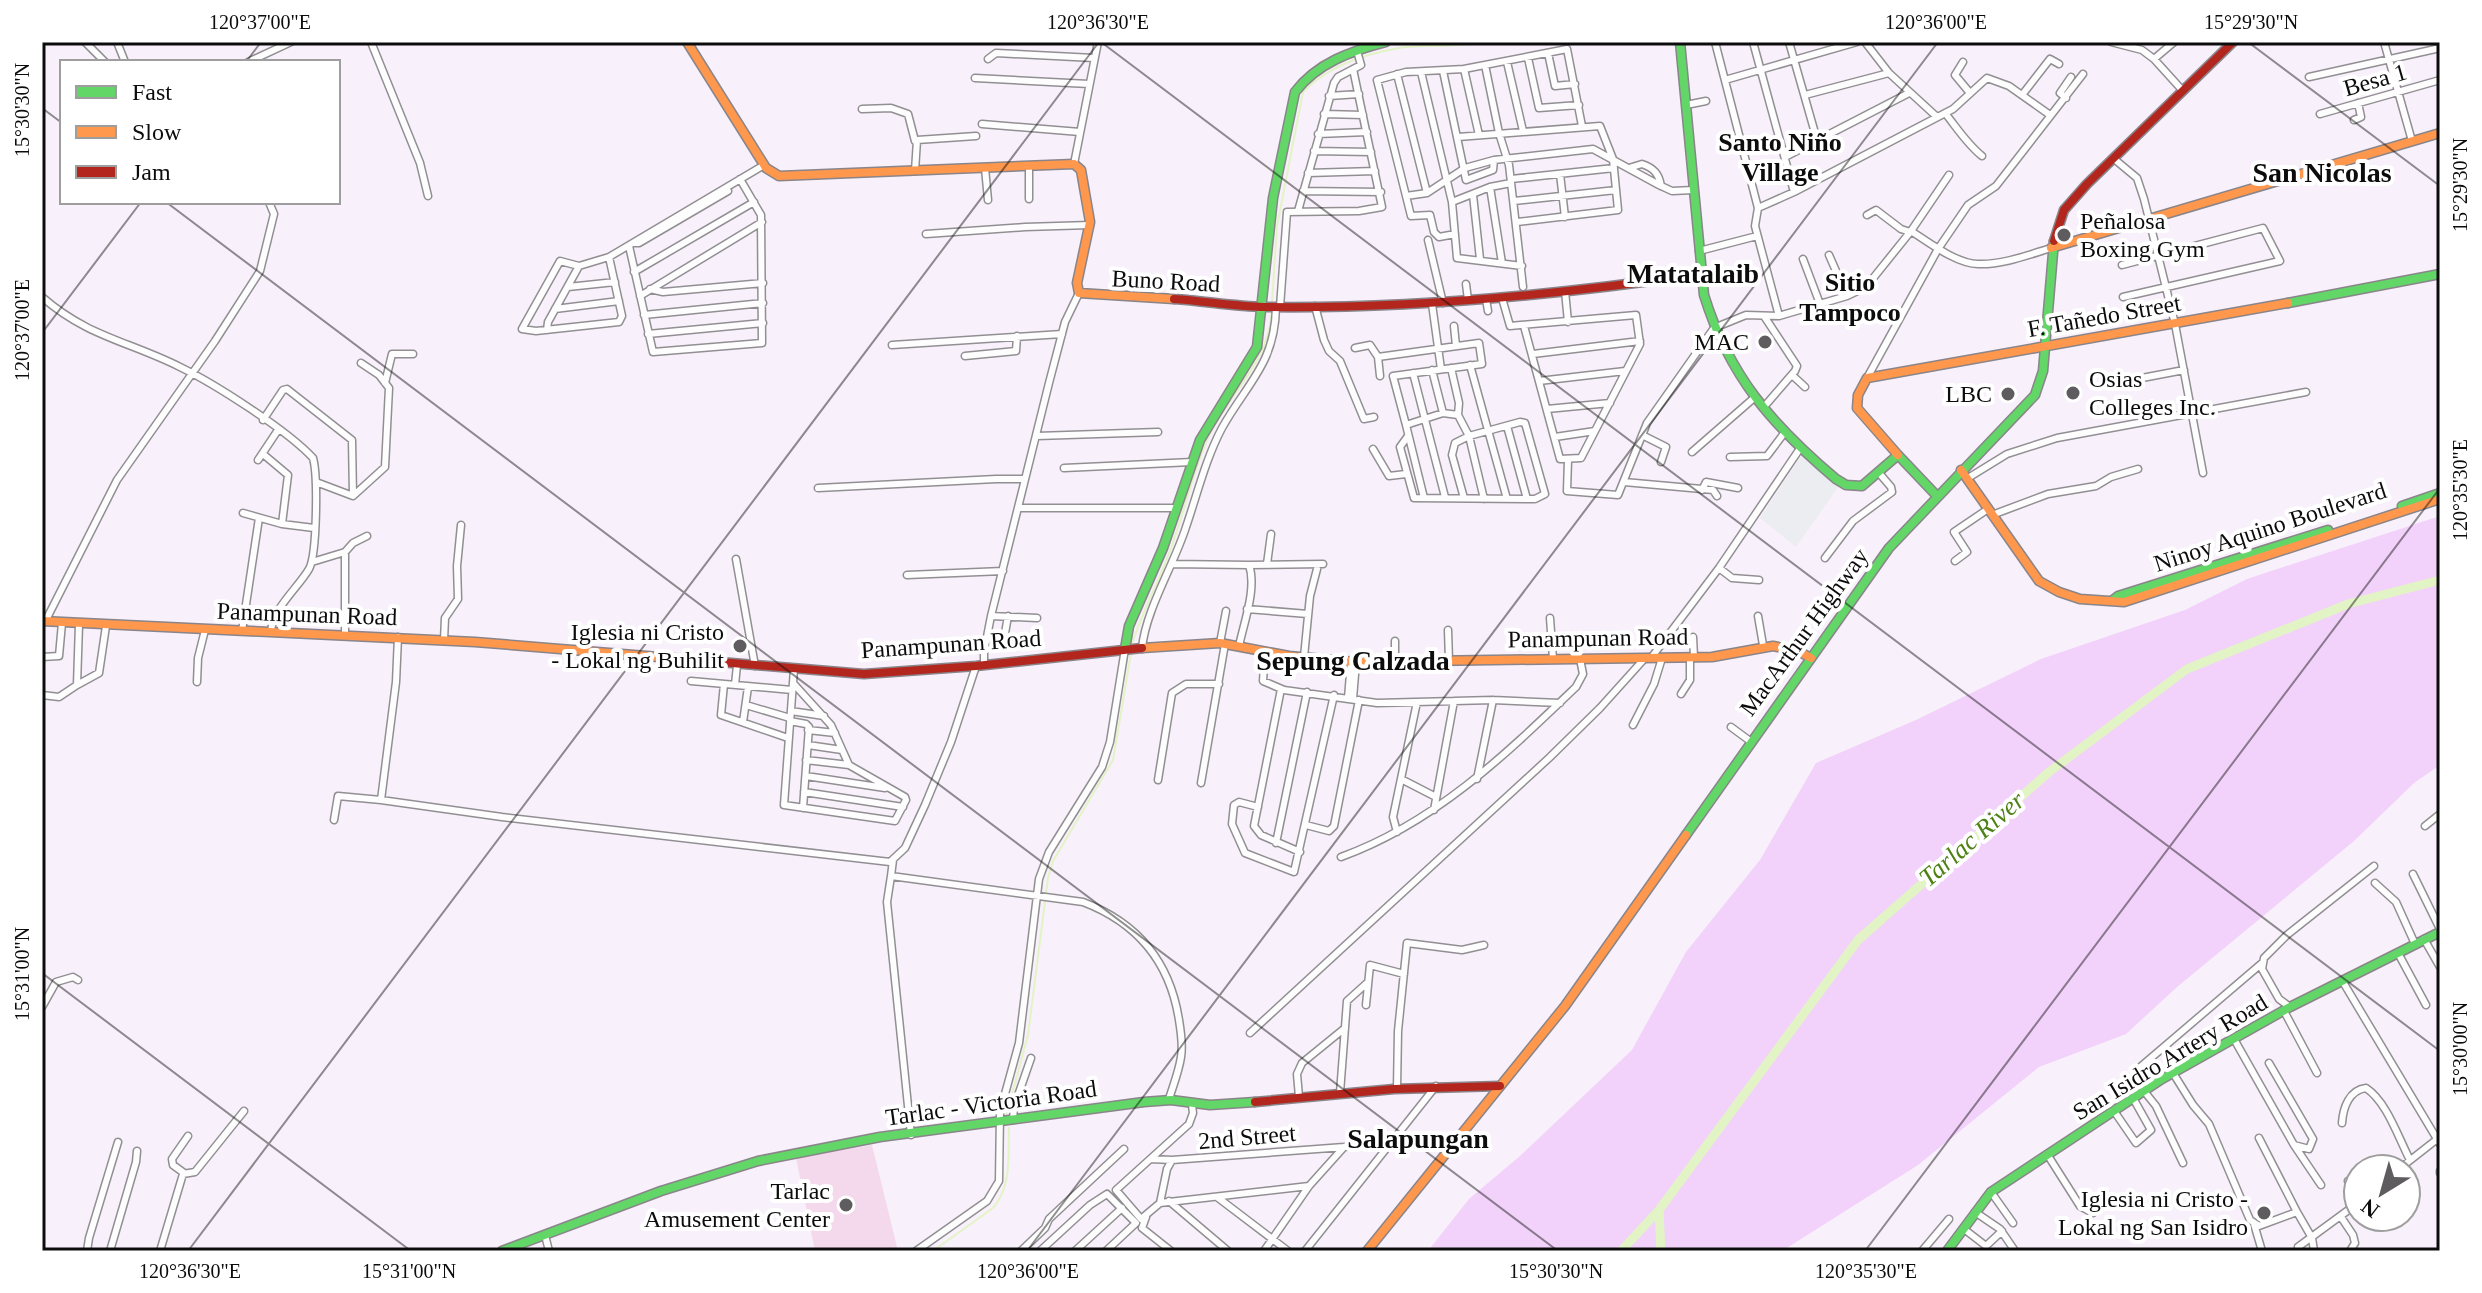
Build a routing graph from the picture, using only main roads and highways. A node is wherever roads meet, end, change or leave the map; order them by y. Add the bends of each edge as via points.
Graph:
1 (687, 42) edge
2 (1386, 42) edge
3 (1680, 42) edge
4 (2233, 42) edge
5 (1369, 44) edge
6 (2440, 133) edge
7 (2051, 248) junction
8 (1701, 274) junction
9 (2440, 274) edge
10 (1262, 307) junction
11 (2044, 346) junction
12 (1898, 455) junction
13 (1961, 470) junction
14 (2440, 493) edge
15 (1937, 496) junction
16 (2440, 499) edge
17 (2113, 600) junction
18 (44, 622) edge
19 (1133, 649) junction
20 (1811, 658) junction
21 (2440, 930) edge
22 (1500, 1086) junction
23 (502, 1251) edge
24 (1367, 1251) edge
25 (1947, 1251) edge

1 - 10 main road, Buno Road via 774,175 1074,164 1081,170 1090,225 1079,293
2 - 5 main road
3 - 8 main road
4 - 7 main road, MacArthur Highway via 2064,210
5 - 10 main road via 1323,67 1295,92 1273,198
6 - 7 main road
7 - 11 main road, MacArthur Highway
8 - 10 main road, Buno Road via 1432,304
8 - 12 main road via 1714,328 1732,369 1825,471 1846,485 1862,486
9 - 11 main road, F. Tañedo Street
10 - 19 main road via 1254,355 1202,435 1129,626
11 - 12 main road, F. Tañedo Street via 1867,378 1857,408
11 - 13 main road, MacArthur Highway via 2036,392
12 - 15 main road
13 - 15 main road, MacArthur Highway
13 - 17 main road, Ninoy Aquino Boulevard via 2039,581 2083,602
14 - 17 main road, Ninoy Aquino Boulevard
15 - 20 main road, MacArthur Highway via 1889,548
16 - 17 main road, Ninoy Aquino Boulevard via 2124,602
18 - 19 main road, Panampunan Road via 398,637 884,674
19 - 20 main road, Panampunan Road via 1222,644 1304,657 1395,662 1692,657 1763,645
20 - 22 main road, MacArthur Highway via 1584,980
21 - 25 main road, San Isidro Artery Road via 2287,1009 2133,1098 1991,1192
22 - 23 main road, Tarlac - Victoria Road via 1436,1086 1214,1106 1169,1099 815,1149 608,1209
22 - 24 main road, MacArthur Highway

